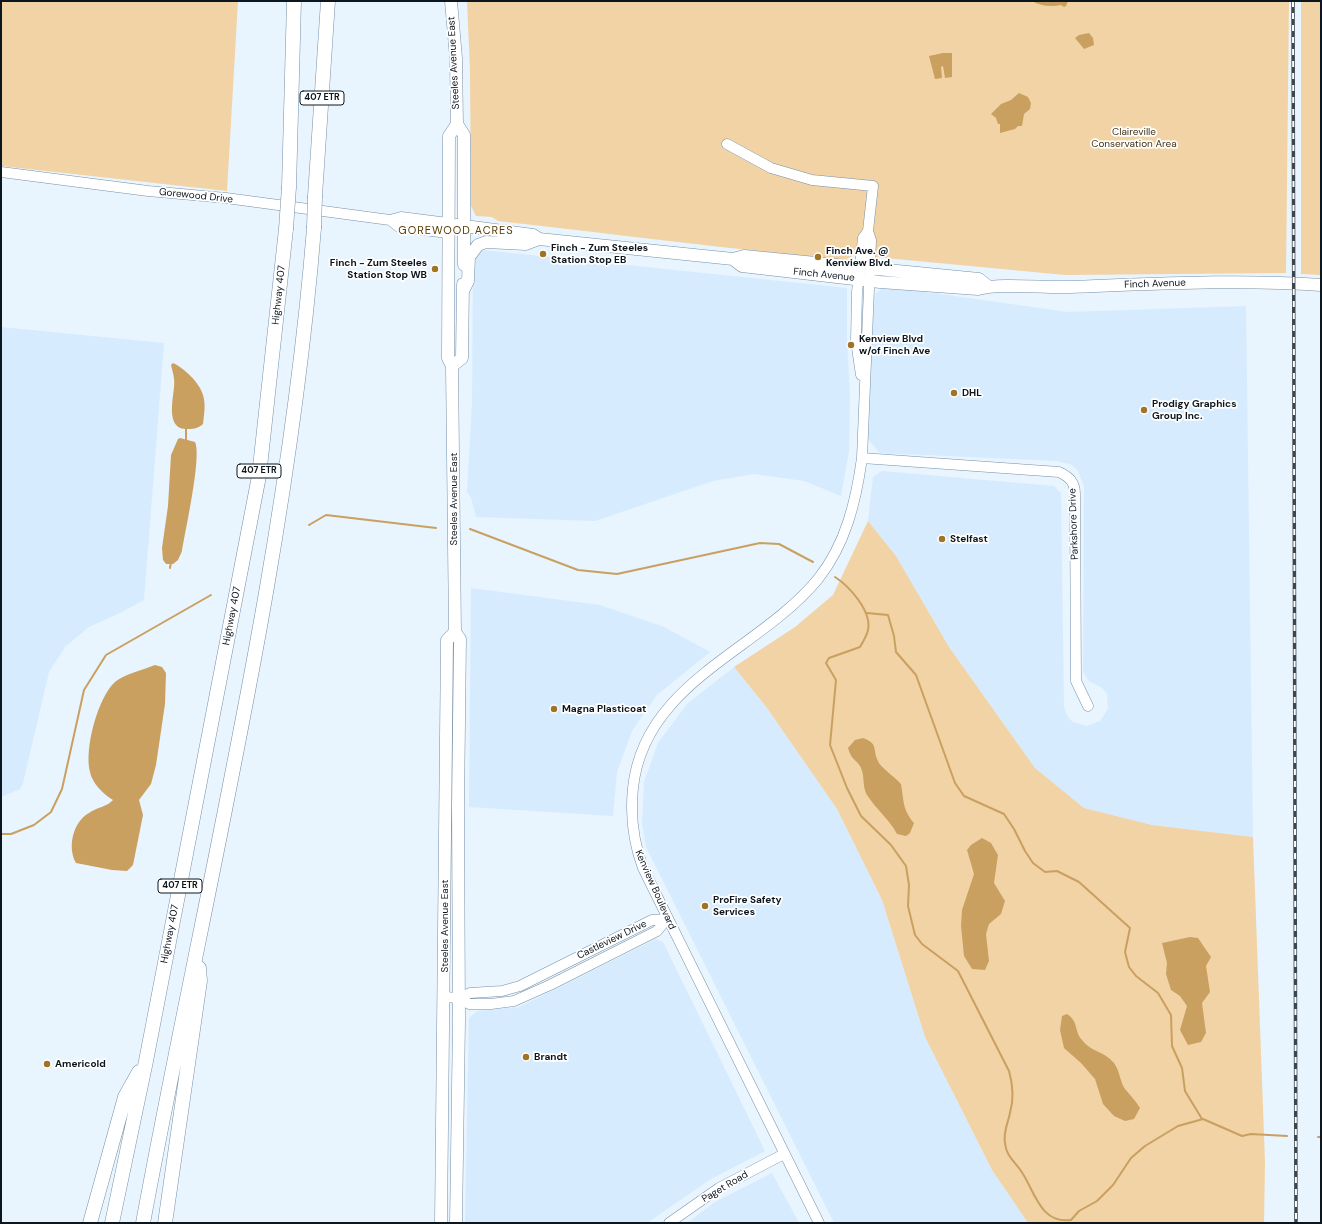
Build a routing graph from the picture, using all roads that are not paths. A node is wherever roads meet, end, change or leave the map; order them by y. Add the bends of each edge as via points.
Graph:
1 (294, 1) edge
2 (328, 1) edge
3 (451, 1) edge
4 (457, 124) junction
5 (727, 144) dead end
6 (1, 172) edge
7 (448, 228) junction
8 (464, 231) junction
9 (535, 241) junction
10 (864, 274) junction
11 (1321, 285) edge
12 (463, 290) junction
13 (452, 366) junction
14 (862, 458) junction
15 (455, 632) junction
16 (1088, 706) dead end
17 (667, 919) junction
18 (197, 949) junction
19 (544, 974) junction
20 (550, 985) junction
21 (444, 998) junction
22 (459, 998) junction
23 (146, 1061) junction
24 (784, 1154) junction
25 (90, 1223) edge
26 (112, 1223) edge
27 (143, 1223) edge
28 (165, 1223) edge
29 (441, 1223) edge
30 (456, 1223) edge
31 (669, 1223) edge
32 (819, 1223) edge

1 - 23 highway, Highway 407 / 407 ETR, bridge via 286,229 258,476
2 - 18 highway, 407 ETR, bridge via 314,228 292,431 248,684
3 - 4 main road, Steeles Avenue East via 456,58
4 - 7 main road, Steeles Avenue East via 449,136
4 - 8 main road, Steeles Avenue East via 464,135
5 - 10 street, Kenview Boulevard via 778,170 812,180 873,186 868,231 871,240
6 - 7 street, Gorewood Drive via 390,220 400,217
7 - 8 main road, Finch Avenue
7 - 13 main road, Steeles Avenue East via 448,358
8 - 9 main road, Finch Avenue
8 - 12 main road, Steeles Avenue East
9 - 10 main road, Finch Avenue via 733,259 744,256
9 - 12 main road via 526,244 486,242 478,245 469,257 468,281
10 - 11 main road, Finch Avenue via 979,279 989,287 1045,288 1226,282
10 - 14 street, Kenview Boulevard via 856,341 864,395
12 - 13 main road, Steeles Avenue East via 462,358
13 - 15 main road, Steeles Avenue East
14 - 16 street, Parkshore Drive via 1059,472 1071,480 1075,500 1076,681
14 - 17 street, Kenview Boulevard via 848,526 836,552 819,578 797,603 684,690 665,710 645,740 636,764 633,782 632,832 643,868
15 - 21 main road, Steeles Avenue East via 447,640
15 - 22 main road, Steeles Avenue East via 460,639
17 - 19 street, Castleview Drive via 652,920
17 - 20 street, Castleview Drive via 657,931
17 - 24 street, Kenview Boulevard
18 - 27 highway, 407 ETR
18 - 28 highway via 200,981
19 - 20 street
19 - 22 street, Castleview Drive via 520,986 502,991 470,993
20 - 22 street, Castleview Drive via 514,1001 469,1004
21 - 22 street, Castleview Drive
21 - 29 main road, Steeles Avenue East
22 - 30 main road, Steeles Avenue East
23 - 25 highway via 125,1097
23 - 26 highway, Highway 407 / 407 ETR
24 - 31 street, Paget Road via 719,1188
24 - 32 street, Kenview Boulevard

